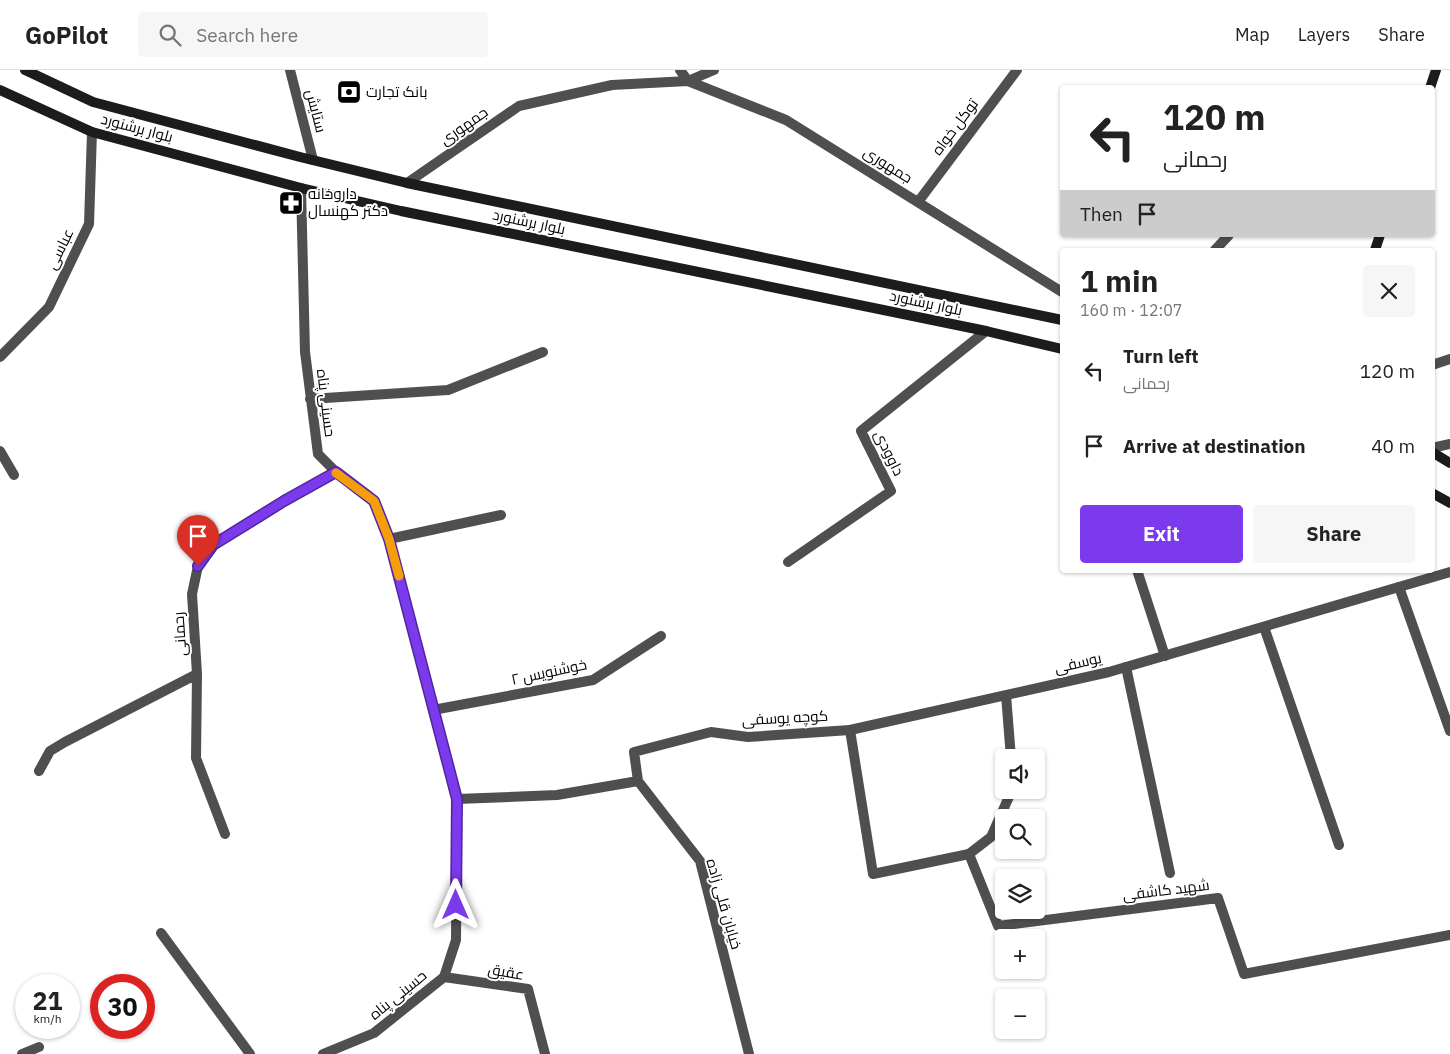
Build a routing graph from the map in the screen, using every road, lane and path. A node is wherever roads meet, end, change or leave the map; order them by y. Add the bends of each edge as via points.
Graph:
1 (25, 70) edge
2 (290, 70) edge
3 (680, 70) edge
4 (714, 70) edge
5 (1017, 70) edge
6 (1436, 70) edge
7 (688, 81) junction
8 (1431, 85) edge
9 (0, 90) edge
10 (92, 132) junction
11 (313, 160) junction
12 (407, 183) junction
13 (301, 188) junction
14 (918, 202) junction
15 (1227, 237) edge
16 (1217, 248) edge
17 (1060, 291) edge
18 (1060, 320) edge
19 (986, 331) junction
20 (1060, 349) edge
21 (543, 352) dead end
22 (0, 357) edge
23 (1450, 359) edge
24 (1435, 364) edge
25 (310, 399) junction
26 (1450, 444) edge
27 (1435, 447) edge
28 (0, 451) edge
29 (1435, 454) edge
30 (1450, 463) edge
31 (336, 472) junction
32 (14, 476) dead end
33 (1435, 495) edge
34 (1450, 503) edge
35 (501, 515) dead end
36 (389, 539) junction
37 (788, 562) dead end
38 (1450, 572) edge
39 (1138, 573) edge
40 (1399, 587) junction
41 (1264, 627) junction
42 (661, 636) dead end
43 (1165, 656) junction
44 (1126, 667) junction
45 (197, 674) junction
46 (1006, 695) junction
47 (433, 710) junction
48 (850, 730) junction
49 (1450, 731) edge
50 (1010, 749) edge
51 (39, 771) dead end
52 (638, 781) junction
53 (457, 799) junction
54 (1008, 799) edge
55 (225, 834) dead end
56 (1339, 845) dead end
57 (969, 854) junction
58 (1170, 873) dead end
59 (161, 933) dead end
60 (1450, 935) edge
61 (444, 977) junction
62 (39, 1047) dead end
63 (22, 1054) edge
64 (250, 1054) edge
65 (322, 1054) edge
66 (545, 1054) edge
67 (749, 1054) edge

1 - 11 main road, بلوار برشنورد via 93,102
2 - 11 street, ستایش
3 - 7 street
4 - 7 street
5 - 14 street, توکل خواه
6 - 8 main road
7 - 12 street, جمهوری via 612,84 519,106
7 - 14 street, جمهوری via 786,120
9 - 10 main road, بلوار برشنورد
10 - 13 main road, بلوار برشنورد
10 - 22 street, عباسی via 89,224 49,307
11 - 12 main road, بلوار برشنورد
12 - 18 main road, بلوار برشنورد
13 - 19 main road, بلوار برشنورد
13 - 25 street, حسینی پناه via 305,352
14 - 17 street, جمهوری
15 - 16 street
19 - 20 main road, بلوار برشنورد
19 - 37 street, داوودی via 861,431 891,491
21 - 25 street via 448,390
23 - 24 street
25 - 31 street, حسینی پناه via 318,454
26 - 27 street
28 - 32 street
29 - 30 main road
31 - 36 street, حسینی پناه via 374,501
31 - 45 street, رحمانی via 213,545 198,566 192,594
33 - 34 main road
35 - 36 street
36 - 47 street, حسینی پناه
38 - 40 street, یوسفی
39 - 43 street
40 - 41 street, یوسفی
40 - 49 street
41 - 43 street, یوسفی
41 - 56 street
42 - 47 street, خوشنویس ۲ via 593,680
43 - 44 street, یوسفی
44 - 46 street, یوسفی
44 - 58 street
45 - 51 street via 65,742 50,752
45 - 55 street, رحمانی via 196,758
46 - 48 street, یوسفی
46 - 50 street
47 - 53 street, حسینی پناه
48 - 52 street, کوچه یوسفی via 748,737 711,732 634,752
48 - 57 street via 873,874
52 - 53 street via 557,794
52 - 67 street, خیابان قلی زاده via 700,862
53 - 61 street, حسینی پناه via 456,940
54 - 57 street via 990,837
57 - 60 street, شهید کاشفی via 998,926 1218,898 1244,974
59 - 64 street
61 - 65 street, حسینی پناه via 374,1033
61 - 66 street, عقیق via 528,989
62 - 63 street

